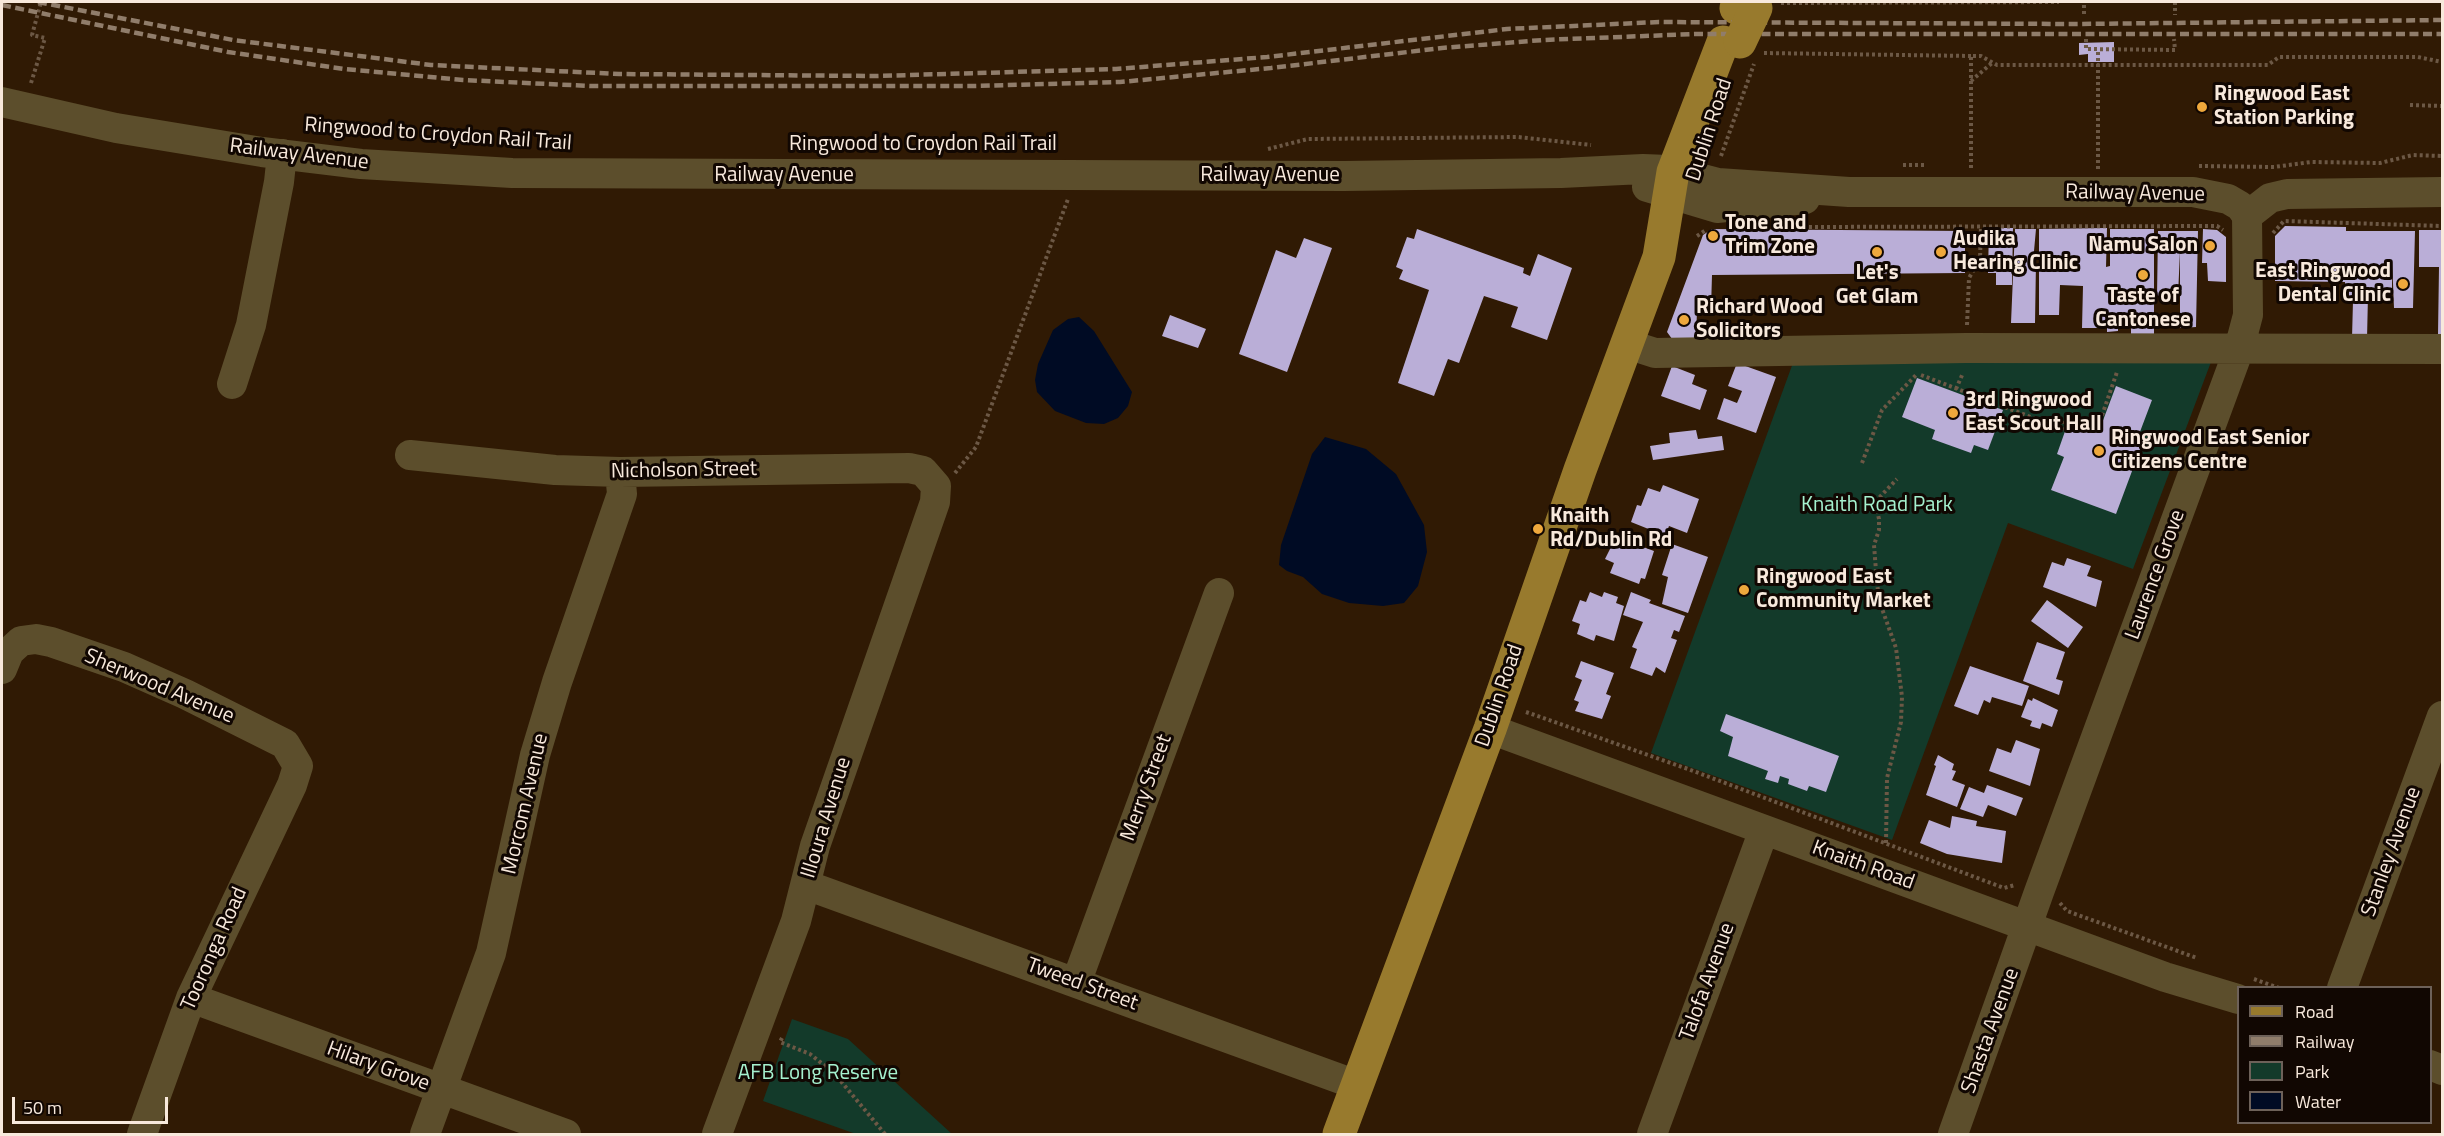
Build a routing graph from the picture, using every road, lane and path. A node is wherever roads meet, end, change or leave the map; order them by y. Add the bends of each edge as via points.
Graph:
1 (41, 2) edge
2 (1882, 2) edge
3 (2059, 2) edge
4 (2084, 2) edge
5 (2175, 2) edge
6 (1753, 4) edge
7 (2084, 14) dead end
8 (2175, 15) dead end
9 (2086, 39) dead end
10 (2175, 39) dead end
11 (1740, 46) junction
12 (2098, 49) junction
13 (1971, 56) junction
14 (2442, 62) edge
15 (1992, 63) junction
16 (2098, 65) junction
17 (1971, 82) junction
18 (15, 97) edge
19 (2410, 105) dead end
20 (2442, 106) edge
21 (1600, 147) dead end
22 (1266, 150) dead end
23 (282, 154) junction
24 (1971, 168) dead end
25 (2098, 169) dead end
26 (1685, 178) junction
27 (2442, 192) edge
28 (1069, 198) dead end
29 (2238, 225) junction
30 (2442, 226) edge
31 (1710, 227) dead end
32 (1793, 227) dead end
33 (1981, 227) junction
34 (1697, 236) dead end
35 (2270, 236) dead end
36 (1627, 344) junction
37 (1934, 348) junction
38 (1966, 348) junction
39 (2126, 348) junction
40 (2239, 349) junction
41 (2442, 349) edge
42 (1917, 374) junction
43 (232, 384) dead end
44 (1956, 389) junction
45 (410, 455) dead end
46 (1862, 463) dead end
47 (620, 472) junction
48 (1897, 479) dead end
49 (935, 502) junction
50 (1219, 594) dead end
51 (4, 656) edge
52 (1526, 712) dead end
53 (2442, 716) edge
54 (1490, 729) junction
55 (298, 766) joint
56 (1764, 830) junction
57 (1886, 843) junction
58 (806, 885) junction
59 (2038, 892) junction
60 (2028, 927) junction
61 (2200, 959) dead end
62 (1076, 982) junction
63 (2237, 986) edge
64 (2342, 986) edge
65 (191, 998) junction
66 (757, 1027) junction
67 (1357, 1085) junction
68 (441, 1090) junction
69 (142, 1134) edge
70 (425, 1134) edge
71 (566, 1134) edge
72 (717, 1134) edge
73 (885, 1134) edge
74 (1339, 1134) edge
75 (1652, 1134) edge
76 (1953, 1134) edge

1 - 18 path via 32,35 45,38
2 - 3 path
2 - 6 path
4 - 7 path
5 - 8 path
6 - 11 main road, Dublin Road, bridge
9 - 12 path via 2086,49
10 - 12 path via 2175,50
11 - 13 path
11 - 26 main road, Dublin Road
11 - 26 path via 1720,156
12 - 16 path
13 - 15 path via 1981,56
13 - 17 path
14 - 16 path via 2418,57 2279,57 2268,64
15 - 16 path
15 - 17 path
16 - 25 path
17 - 24 path
18 - 23 street, Railway Avenue via 116,128
19 - 20 path
21 - 22 path via 1518,137 1308,139
23 - 26 street, Railway Avenue via 362,164 512,173 1573,173 1632,183
23 - 43 street via 251,325
26 - 29 street, Railway Avenue via 1717,208 1777,204 1849,192 2193,192 2240,206
26 - 36 main road, Dublin Road via 1676,228 1659,257
27 - 29 street via 2287,194 2270,198
28 - 49 path via 976,447
29 - 33 path
29 - 40 street, Laurence Grove via 2248,315
30 - 35 path via 2284,221
31 - 34 path
32 - 33 path
33 - 38 path via 1980,259 1969,278
36 - 37 street via 1655,353
36 - 54 main road, Dublin Road
37 - 38 street
37 - 42 path
38 - 39 street
38 - 44 path via 1968,359
39 - 40 street
39 - 44 path via 2097,427 2067,416 2062,429
40 - 41 street
40 - 59 street, Laurence Grove
42 - 44 path
42 - 46 path via 1882,410
45 - 47 street, Nicholson Street via 555,470
47 - 49 street, Nicholson Street via 909,468 930,476 936,486
47 - 68 street, Morcom Avenue via 622,494 536,755 491,953
48 - 57 path via 1875,502 1879,519 1874,545 1876,584 1896,648 1902,697 1901,722 1887,778
49 - 58 street, Illoura Avenue via 815,846
50 - 62 street, Merry Street
51 - 55 street, Sherwood Avenue via 21,641 36,639 124,667 285,744
52 - 57 path
53 - 64 street, Stanley Avenue
54 - 56 street, Knaith Road
54 - 67 main road, Dublin Road
55 - 65 street, Tooronga Road
56 - 60 street, Knaith Road
56 - 75 street, Talofa Avenue
57 - 59 path via 2004,888 2017,885
58 - 62 street, Tweed Street
58 - 66 street, Illoura Avenue
59 - 60 street, Laurence Grove
59 - 61 path via 2057,899 2067,911
60 - 63 street, Knaith Road via 2164,977
60 - 76 street, Shasta Avenue
62 - 67 street, Tweed Street
65 - 68 street, Hilary Grove
65 - 69 street, Tooronga Road
66 - 72 street, Illoura Avenue
66 - 73 path via 782,1037 780,1042 810,1054 834,1073
67 - 74 main road, Dublin Road
68 - 70 street, Morcom Avenue
68 - 71 street, Hilary Grove

